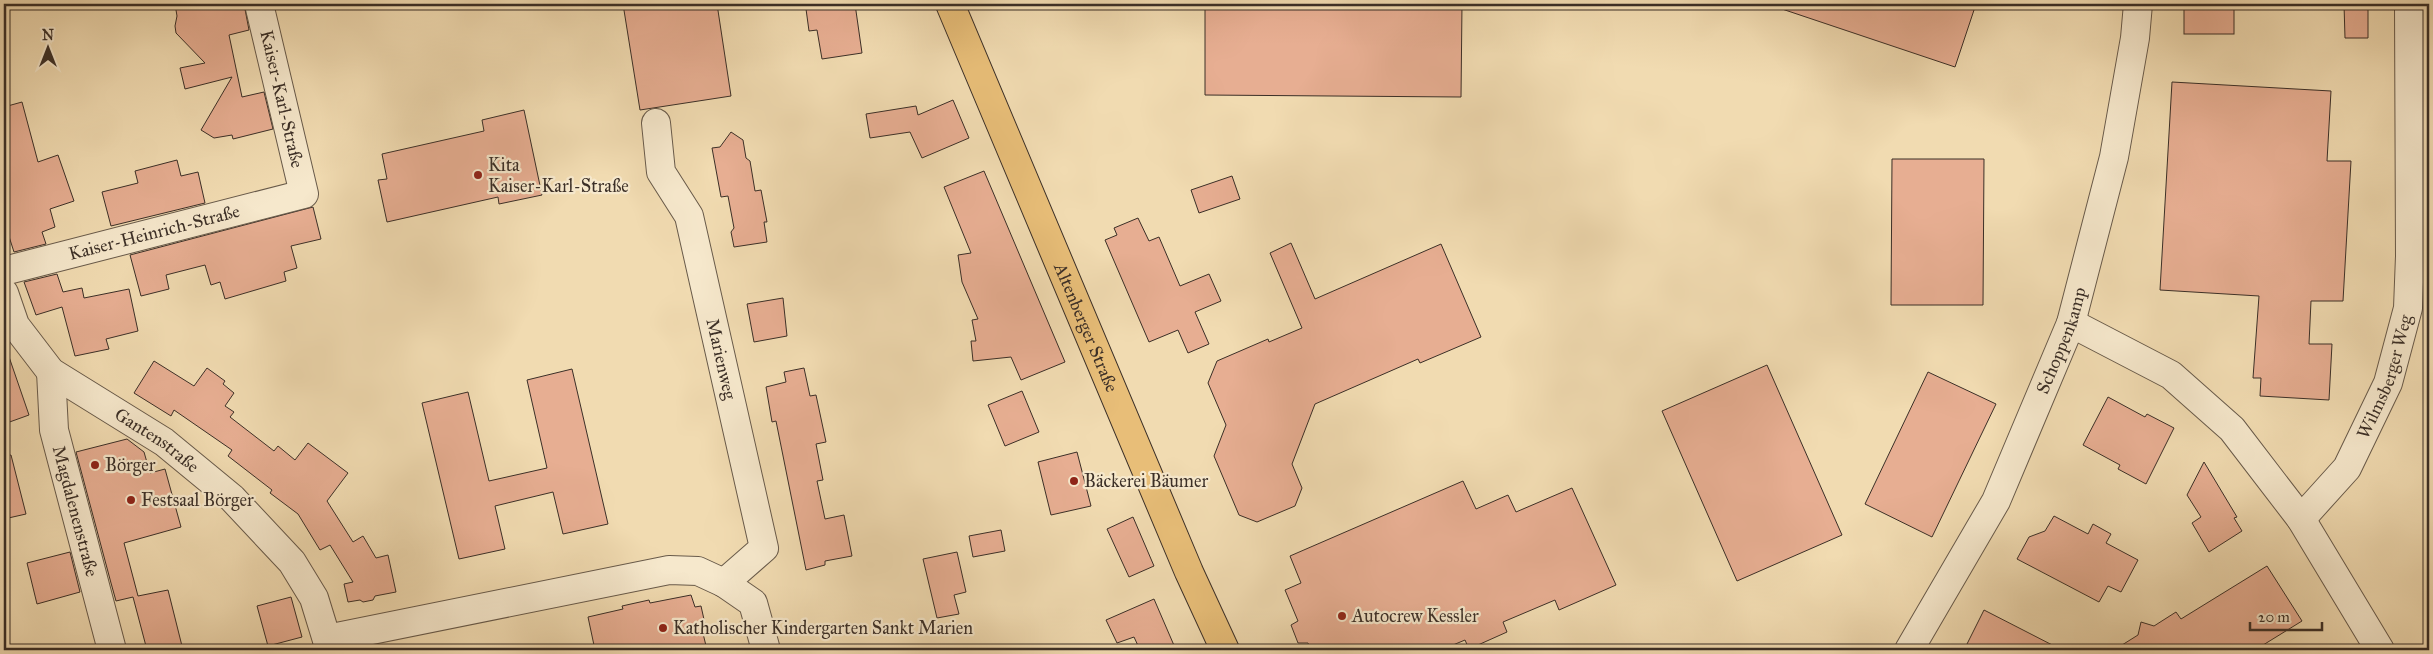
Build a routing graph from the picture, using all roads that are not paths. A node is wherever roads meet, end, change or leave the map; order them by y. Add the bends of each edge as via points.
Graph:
1 (259, 4) edge
2 (950, 4) edge
3 (2138, 4) edge
4 (2409, 4) edge
5 (656, 123) dead end
6 (304, 194) joint
7 (2420, 255) edge
8 (4, 271) edge
9 (4, 293) edge
10 (2071, 323) junction
11 (10, 329) edge
12 (51, 372) junction
13 (2301, 518) junction
14 (724, 583) junction
15 (329, 645) edge
16 (112, 650) edge
17 (766, 650) edge
18 (1224, 650) edge
19 (1909, 650) edge
20 (2380, 650) edge

1 - 6 street, Kaiser-Karl-Straße
2 - 18 main road, Altenberger Straße
3 - 10 street, Schoppenkamp via 2114,157
4 - 7 street, Wilmsberger Weg
5 - 14 street, Marienweg via 661,172 689,216 764,548
6 - 8 street, Kaiser-Heinrich-Straße
7 - 13 street, Wilmsberger Weg via 2388,383 2347,468
9 - 11 street, Gantenstraße
10 - 13 street via 2171,375 2232,430
10 - 19 street, Schoppenkamp via 1996,501
11 - 12 street, Gantenstraße
12 - 15 street, Gantenstraße via 164,442 232,498 292,562 314,598
12 - 16 street, Magdalenenstraße via 54,430
13 - 20 street
14 - 15 street via 698,570 669,570
14 - 17 street via 753,603

